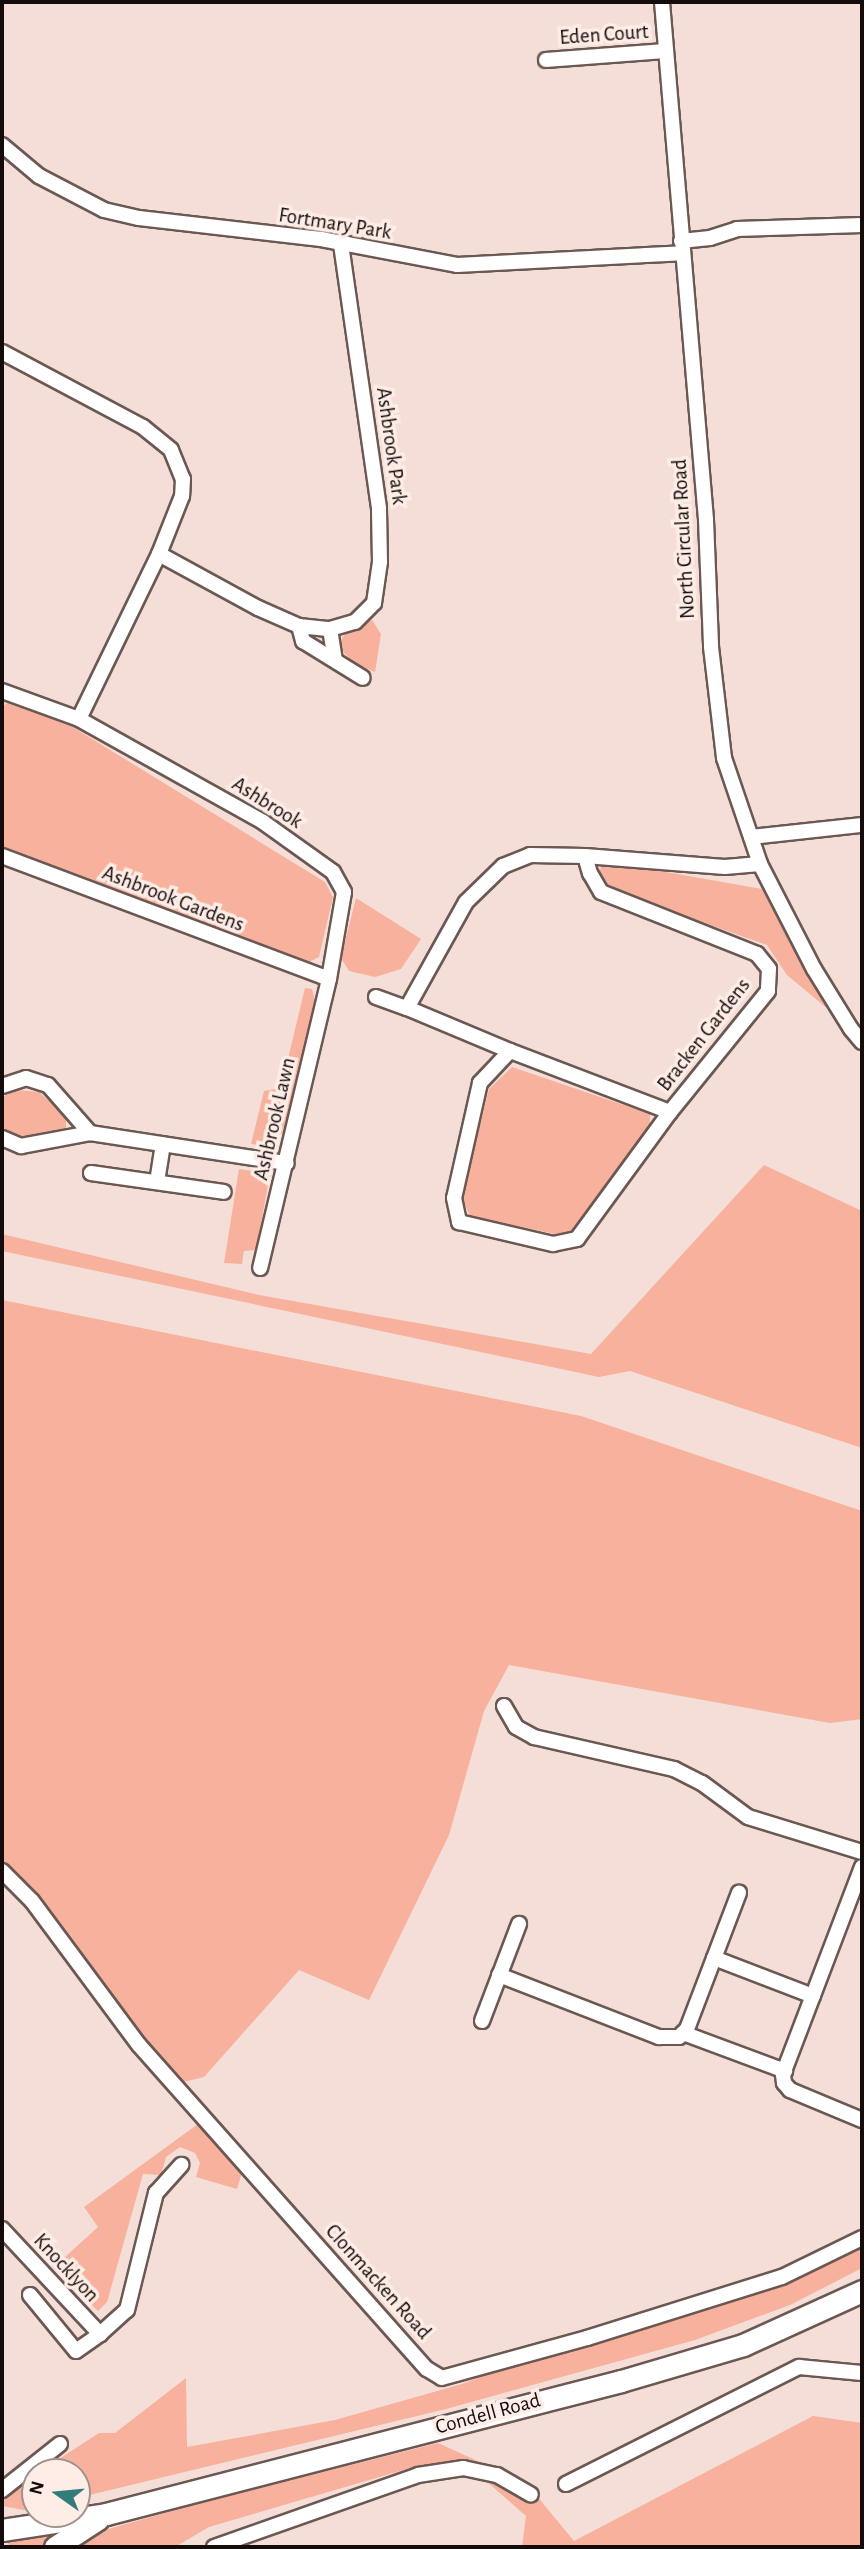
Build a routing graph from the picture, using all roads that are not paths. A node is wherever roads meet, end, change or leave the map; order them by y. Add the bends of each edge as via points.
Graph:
1 (662, 2) edge
2 (665, 51) junction
3 (546, 60) dead end
4 (2, 145) edge
5 (862, 225) edge
6 (341, 243) junction
7 (682, 247) junction
8 (2, 352) edge
9 (159, 554) junction
10 (299, 626) junction
11 (330, 629) junction
12 (335, 660) junction
13 (363, 678) dead end
14 (2, 691) edge
15 (79, 719) junction
16 (862, 825) edge
17 (751, 837) junction
18 (2, 856) edge
19 (585, 856) junction
20 (760, 864) junction
21 (329, 979) junction
22 (376, 997) dead end
23 (407, 1008) junction
24 (862, 1042) edge
25 (510, 1051) junction
26 (2, 1086) edge
27 (670, 1112) junction
28 (90, 1133) junction
29 (2, 1138) edge
30 (163, 1144) junction
31 (287, 1163) junction
32 (91, 1173) dead end
33 (157, 1182) junction
34 (224, 1192) dead end
35 (260, 1268) dead end
36 (504, 1706) dead end
37 (862, 1852) edge
38 (862, 1867) edge
39 (2, 1871) edge
40 (739, 1893) dead end
41 (519, 1924) dead end
42 (714, 1958) junction
43 (499, 1975) junction
44 (813, 1996) junction
45 (482, 2021) dead end
46 (683, 2033) junction
47 (785, 2071) junction
48 (862, 2120) edge
49 (181, 2165) dead end
50 (2, 2229) edge
51 (862, 2238) edge
52 (862, 2291) edge
53 (30, 2295) dead end
54 (100, 2334) junction
55 (862, 2373) edge
56 (60, 2444) dead end
57 (566, 2484) dead end
58 (2, 2490) edge
59 (531, 2495) dead end
60 (106, 2514) junction
61 (2, 2529) edge
62 (55, 2547) edge
63 (214, 2547) edge

1 - 2 street, North Circular Road
2 - 3 street, Eden Court
2 - 7 street, North Circular Road
4 - 6 street, Fortmary Park via 39,176 120,215
5 - 7 street, Fortmary Park via 737,229
6 - 7 street, Fortmary Park via 457,265
6 - 11 street, Ashbrook Park via 379,508 380,562 374,603 355,622
7 - 17 street, North Circular Road via 722,745
8 - 9 street via 143,427 171,450 183,480 183,496
9 - 10 street, Ashbrook Park
9 - 15 street
10 - 11 street, Ashbrook Park
10 - 12 street, Ashbrook Park via 303,641
11 - 12 street
12 - 13 street, Ashbrook Park
14 - 15 street, Ashbrook
15 - 21 street, Ashbrook via 263,822 333,872 344,892
16 - 17 street
17 - 20 street, North Circular Road
18 - 21 street, Ashbrook Gardens
19 - 20 street via 725,867
19 - 23 street via 530,855 503,866 466,902
19 - 27 street, Bracken Gardens via 601,892 757,954 769,969 768,991
20 - 24 street, North Circular Road via 814,969
21 - 31 street, Ashbrook Lawn
22 - 23 street, Bracken Gardens
23 - 25 street, Bracken Gardens
25 - 27 street, Bracken Gardens
25 - 27 street via 480,1083 454,1198 459,1222 554,1244 577,1239
26 - 28 street via 26,1078 48,1085
28 - 29 street via 21,1146
28 - 30 street
30 - 31 street
30 - 33 street
31 - 35 street, Ashbrook Lawn
32 - 33 street
33 - 34 street
36 - 37 street via 516,1727 534,1737 674,1769 748,1817
38 - 44 street
39 - 51 street, Clonmacken Road via 32,1901 139,2045 427,2369 442,2378 782,2277
40 - 42 street
41 - 43 street
42 - 44 street
42 - 46 street
43 - 45 street
43 - 46 street via 660,2037 669,2039
44 - 47 street
46 - 47 street
47 - 48 street via 789,2090
49 - 54 street via 156,2193 127,2310
50 - 54 street, Knocklyon
52 - 60 main road, Condell Road via 743,2345 621,2381
53 - 54 street via 76,2351
55 - 57 street via 799,2367
56 - 58 street
59 - 63 street via 496,2475 463,2468 418,2475
60 - 61 main road
60 - 62 main road

